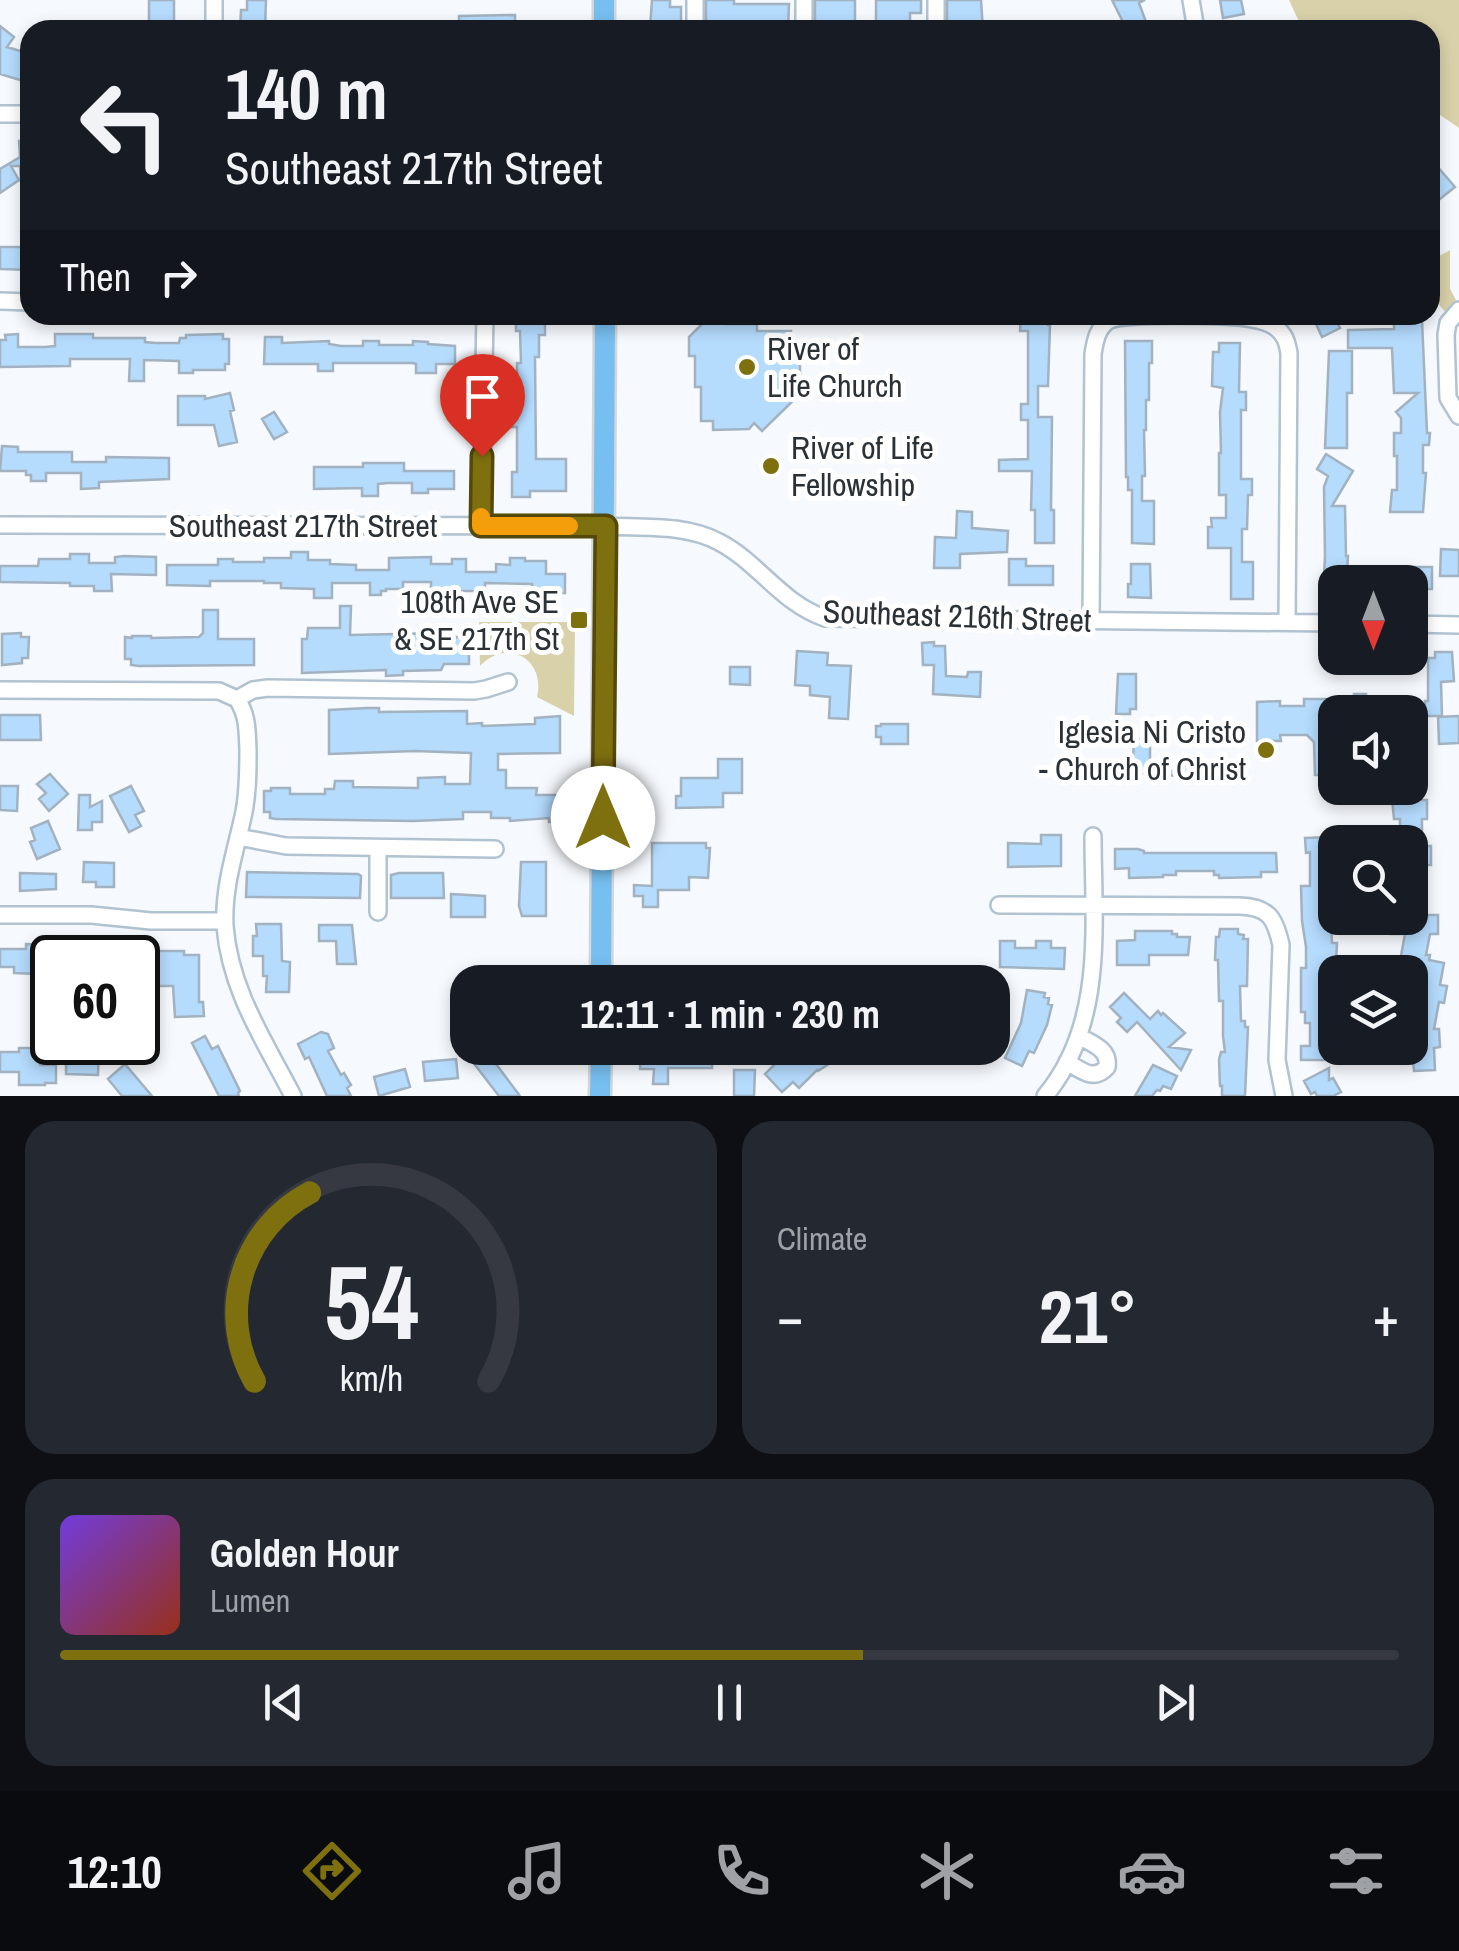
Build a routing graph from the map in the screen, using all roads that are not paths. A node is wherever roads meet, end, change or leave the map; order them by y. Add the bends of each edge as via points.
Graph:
1 (1459, 310) edge
2 (485, 325) edge
3 (605, 325) edge
4 (1105, 325) edge
5 (1268, 325) edge
6 (1459, 416) edge
7 (0, 525) edge
8 (481, 526) junction
9 (606, 526) junction
10 (1091, 620) junction
11 (1287, 622) junction
12 (1318, 623) edge
13 (1428, 624) edge
14 (1459, 625) edge
15 (508, 682) dead end
16 (0, 690) edge
17 (237, 698) junction
18 (1093, 836) dead end
19 (238, 837) junction
20 (378, 848) junction
21 (495, 849) dead end
22 (1093, 904) junction
23 (999, 905) dead end
24 (378, 912) dead end
25 (0, 914) edge
26 (225, 921) junction
27 (602, 965) edge
28 (1079, 1036) junction
29 (1067, 1062) junction
30 (601, 1065) edge
31 (293, 1096) edge
32 (600, 1096) edge
33 (1044, 1096) edge
34 (1284, 1096) edge

1 - 6 street via 1446,336 1448,398
2 - 8 street
3 - 9 main road
4 - 10 street via 1093,354
5 - 11 street via 1287,340 1289,354
7 - 8 street, Southeast 217th Street
8 - 9 street, Southeast 217th Street
9 - 10 street, Southeast 216th Street via 704,535 796,605 825,618
9 - 27 main road
10 - 11 street, Southeast 216th Street
11 - 12 street, Southeast 216th Street
13 - 14 street
15 - 17 street via 474,691 268,688
16 - 17 street via 219,691
17 - 19 street via 247,720 248,769
18 - 22 street
19 - 20 street via 286,846
19 - 26 street
20 - 21 street
20 - 24 street
22 - 23 street
22 - 28 street via 1092,986
22 - 34 street via 1256,907 1268,914 1281,945 1278,1060
25 - 26 street
26 - 31 street via 236,983
28 - 29 street
28 - 29 street via 1105,1052 1107,1067 1093,1075
29 - 33 street
30 - 32 main road

